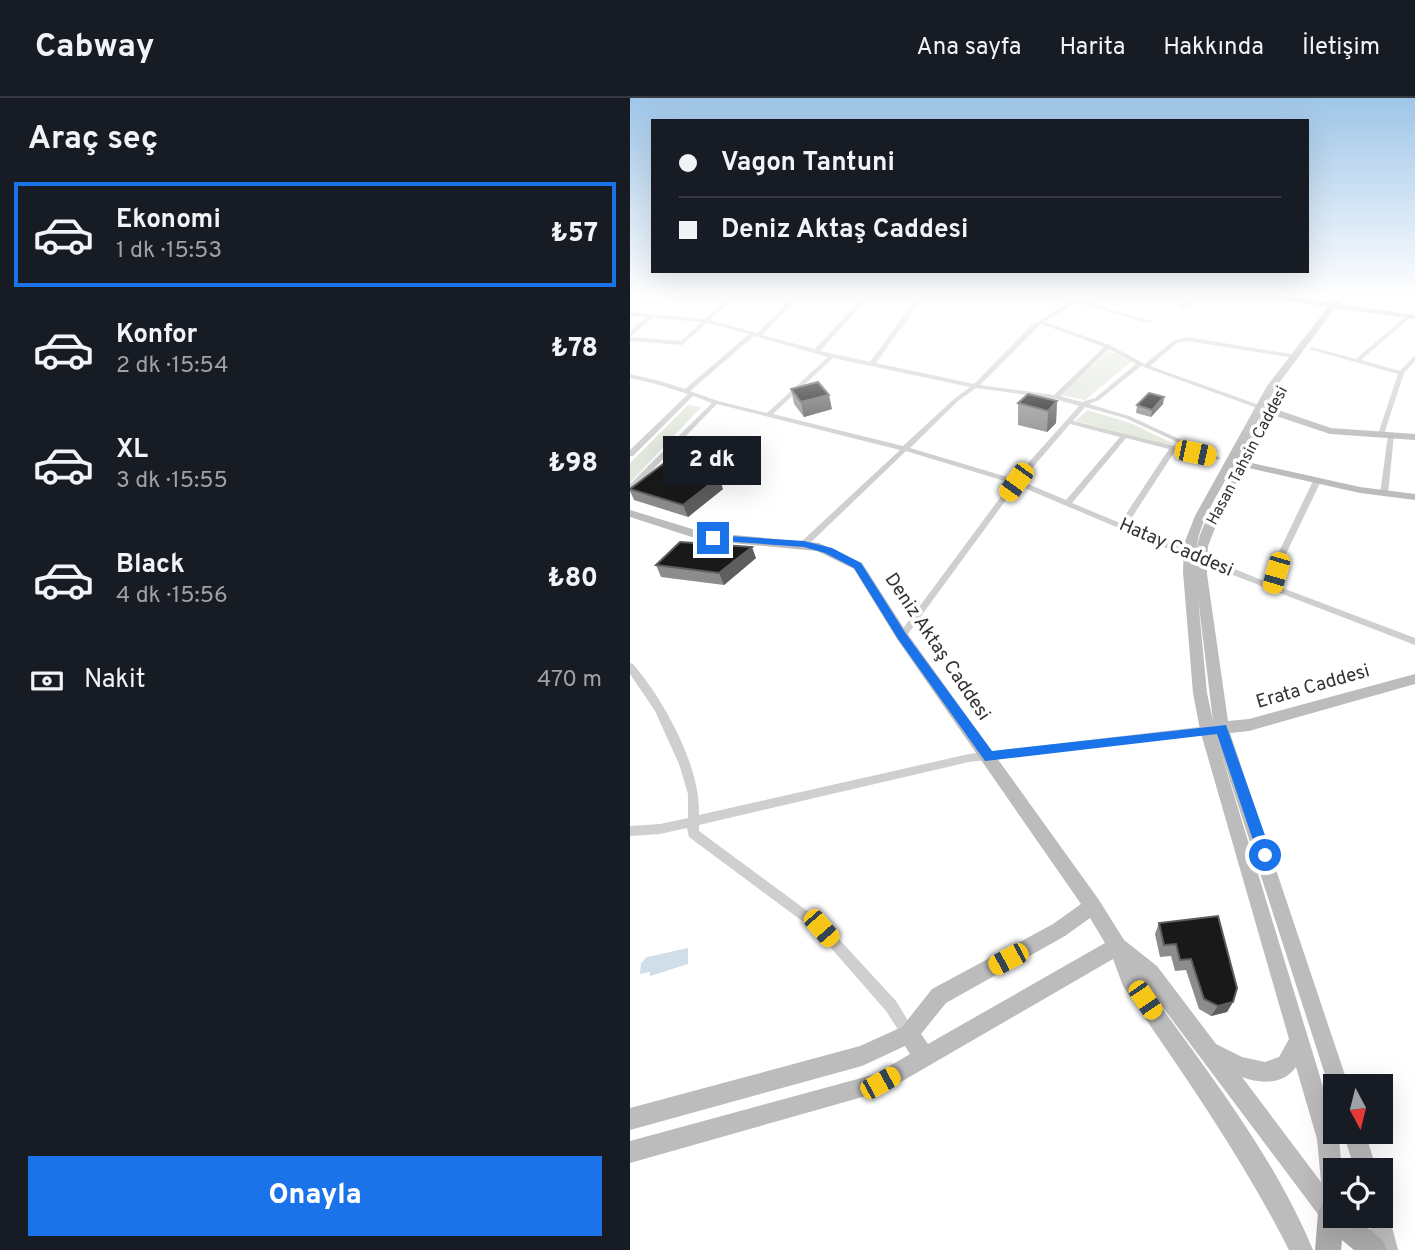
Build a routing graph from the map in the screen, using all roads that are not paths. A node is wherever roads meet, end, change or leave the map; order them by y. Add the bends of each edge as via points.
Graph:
1 (740, 348) edge
2 (803, 348) edge
3 (820, 348) edge
4 (884, 348) edge
5 (1013, 348) edge
6 (1106, 348) edge
7 (1111, 348) edge
8 (1167, 348) edge
9 (1243, 348) edge
10 (1302, 348) edge
11 (1373, 348) edge
12 (1312, 349) joint
13 (816, 352) junction
14 (832, 356) junction
15 (1295, 356) junction
16 (1415, 357) edge
17 (1357, 361) junction
18 (872, 364) junction
19 (1143, 365) junction
20 (1401, 373) junction
21 (630, 376) edge
22 (975, 386) junction
23 (688, 393) junction
24 (1055, 397) junction
25 (716, 402) junction
26 (1084, 404) junction
27 (1265, 408) junction
28 (769, 414) junction
29 (1069, 422) junction
30 (1386, 435) junction
31 (1124, 436) junction
32 (1415, 437) edge
33 (906, 449) junction
34 (1173, 449) junction
35 (630, 454) edge
36 (1217, 458) junction
37 (1235, 462) junction
38 (1317, 481) junction
39 (1016, 482) junction
40 (630, 488) edge
41 (1384, 494) junction
42 (1415, 497) edge
43 (1068, 502) junction
44 (630, 513) edge
45 (1123, 525) junction
46 (804, 544) junction
47 (1196, 558) junction
48 (1272, 587) junction
49 (902, 636) junction
50 (1415, 642) edge
51 (630, 667) edge
52 (1415, 679) edge
53 (1214, 729) junction
54 (989, 757) junction
55 (693, 821) junction
56 (630, 831) edge
57 (1093, 906) junction
58 (1117, 946) junction
59 (909, 1034) junction
60 (1299, 1037) junction
61 (1210, 1051) junction
62 (925, 1058) junction
63 (1334, 1074) edge
64 (630, 1119) edge
65 (630, 1152) edge
66 (1330, 1158) edge
67 (1323, 1203) edge
68 (1330, 1228) edge
69 (1348, 1228) edge
70 (1381, 1228) edge
71 (1301, 1250) edge
72 (1328, 1250) edge
73 (1374, 1250) edge
74 (1386, 1250) edge

1 - 23 street
2 - 13 street
3 - 13 street
4 - 18 street
5 - 22 street
6 - 24 street
7 - 19 street
8 - 19 street
9 - 15 street
10 - 15 main road, Hasan Tahsin Caddesi
11 - 17 street
12 - 17 street
12 - 27 main road, Hasan Tahsin Caddesi
13 - 14 street
14 - 18 street
14 - 28 street
15 - 27 main road, Hasan Tahsin Caddesi
16 - 20 street
17 - 20 street
18 - 22 street
19 - 26 street
19 - 27 street
20 - 30 street
21 - 23 street, Hatay Caddesi
22 - 24 street
22 - 33 street
23 - 25 street, Hatay Caddesi
23 - 35 street
24 - 26 street
25 - 28 street, Hatay Caddesi
25 - 40 street
26 - 29 street
26 - 36 street via 1127,417
27 - 30 main road via 1330,431
27 - 37 main road, Hasan Tahsin Caddesi
28 - 33 street, Hatay Caddesi
29 - 31 street
29 - 39 street
30 - 32 main road
30 - 41 street
31 - 34 street
31 - 43 street
33 - 39 street, Hatay Caddesi
33 - 46 street
34 - 36 street
34 - 45 street
36 - 37 street
37 - 38 main road
37 - 47 main road, Hasan Tahsin Caddesi
38 - 41 main road
38 - 48 street via 1280,558
39 - 43 street, Hatay Caddesi
39 - 49 street
41 - 42 main road
43 - 45 street, Hatay Caddesi
44 - 46 main road, Deniz Aktaş Caddesi via 701,536
45 - 47 street, Hatay Caddesi
46 - 49 main road, Deniz Aktaş Caddesi via 829,550 858,566
47 - 48 street, Hatay Caddesi
47 - 53 main road, Hasan Tahsin Caddesi
48 - 50 street, Hatay Caddesi
49 - 54 main road, Deniz Aktaş Caddesi
51 - 55 street via 644,681 689,775
52 - 53 main road, Erata Caddesi via 1249,726
53 - 54 street
53 - 60 main road, Hasan Tahsin Caddesi
53 - 63 main road
54 - 55 street
54 - 57 main road, Deniz Aktaş Caddesi
55 - 56 street
55 - 59 street via 693,833 701,841 821,928 891,1006
57 - 58 main road, Deniz Aktaş Caddesi
57 - 59 main road via 939,996
58 - 61 main road via 1150,973
58 - 62 main road
58 - 71 main road via 1130,979 1240,1141
59 - 62 main road
59 - 64 main road via 862,1056
60 - 61 main road via 1296,1054 1285,1067 1256,1074
60 - 66 main road, Hasan Tahsin Caddesi
61 - 67 main road
62 - 65 main road via 880,1083
68 - 72 main road
69 - 73 main road
70 - 74 main road

